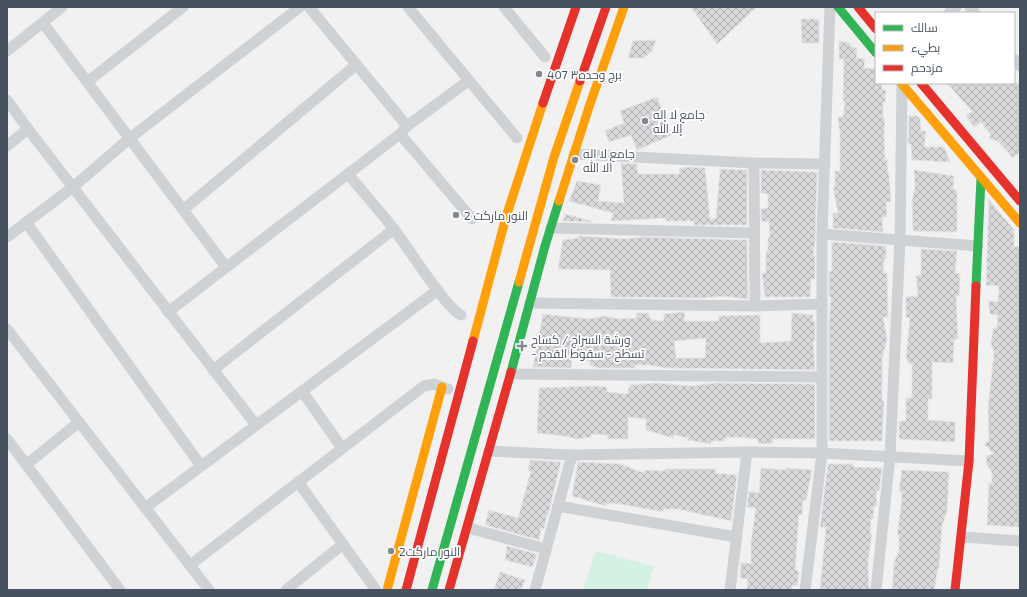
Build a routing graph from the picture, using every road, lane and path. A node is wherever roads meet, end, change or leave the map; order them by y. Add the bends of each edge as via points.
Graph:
1 (62, 7) edge
2 (183, 7) edge
3 (300, 7) edge
4 (309, 7) edge
5 (408, 7) edge
6 (504, 7) edge
7 (576, 7) edge
8 (606, 7) edge
9 (624, 7) edge
10 (830, 7) edge
11 (838, 7) edge
12 (858, 7) edge
13 (42, 23) junction
14 (875, 28) edge
15 (7, 51) edge
16 (875, 52) edge
17 (544, 57) dead end
18 (356, 65) junction
19 (468, 81) junction
20 (87, 82) junction
21 (902, 84) edge
22 (922, 84) edge
23 (7, 100) edge
24 (954, 123) junction
25 (28, 129) junction
26 (404, 130) junction
27 (943, 133) junction
28 (130, 138) junction
29 (517, 138) dead end
30 (7, 146) edge
31 (574, 154) junction
32 (754, 163) junction
33 (825, 164) junction
34 (348, 174) junction
35 (981, 178) junction
36 (73, 187) junction
37 (1020, 202) edge
38 (183, 210) junction
39 (472, 219) dead end
40 (26, 222) junction
41 (1020, 223) edge
42 (551, 228) junction
43 (394, 229) junction
44 (754, 233) junction
45 (822, 234) junction
46 (7, 237) edge
47 (900, 240) junction
48 (978, 246) junction
49 (226, 267) junction
50 (438, 290) junction
51 (530, 303) junction
52 (822, 304) junction
53 (755, 306) junction
54 (168, 312) junction
55 (461, 315) dead end
56 (7, 329) edge
57 (213, 370) junction
58 (511, 374) junction
59 (822, 377) junction
60 (442, 387) junction
61 (302, 391) junction
62 (459, 392) junction
63 (79, 422) junction
64 (256, 425) junction
65 (7, 439) edge
66 (342, 448) junction
67 (489, 451) junction
68 (747, 452) junction
69 (822, 453) junction
70 (572, 455) junction
71 (890, 456) junction
72 (970, 461) junction
73 (26, 465) junction
74 (200, 466) junction
75 (298, 482) junction
76 (558, 506) junction
77 (146, 508) junction
78 (468, 528) junction
79 (736, 537) junction
80 (962, 537) junction
81 (1020, 541) edge
82 (343, 544) junction
83 (546, 549) junction
84 (190, 565) junction
85 (450, 588) edge
86 (120, 590) edge
87 (209, 590) edge
88 (286, 590) edge
89 (376, 590) edge
90 (387, 590) edge
91 (406, 590) edge
92 (432, 590) edge
93 (535, 590) edge
94 (730, 590) edge
95 (805, 590) edge
96 (876, 590) edge
97 (956, 590) edge

1 - 13 street
2 - 20 street
3 - 28 street
4 - 18 street
5 - 19 street
6 - 17 street
7 - 62 main road via 568,40 527,150 506,217
8 - 92 main road via 588,47 554,158
9 - 31 main road
10 - 33 street
11 - 16 main road
12 - 14 main road
13 - 15 street
13 - 20 street
18 - 26 street
18 - 38 street
19 - 26 street
19 - 29 street
20 - 28 street
21 - 27 main road
21 - 47 street
22 - 24 main road
23 - 25 street
24 - 27 main road
24 - 37 main road
25 - 30 street
25 - 36 street
26 - 34 street
26 - 39 street
27 - 35 main road
28 - 36 street
28 - 38 street
31 - 32 street
31 - 42 main road
32 - 33 street
32 - 44 street
33 - 45 street
34 - 43 street
34 - 49 street
35 - 41 main road
35 - 48 main road
36 - 40 street
36 - 54 street
38 - 49 street
40 - 46 street
40 - 74 street
42 - 44 street
42 - 51 main road
43 - 50 street
43 - 57 street
44 - 53 street
45 - 47 street
45 - 52 street
47 - 48 street
47 - 71 street
48 - 72 main road
49 - 54 street
50 - 55 street
50 - 61 street
51 - 53 street
51 - 58 main road
52 - 53 street
52 - 59 street
54 - 57 street
56 - 63 street
57 - 64 street
58 - 59 street
58 - 67 main road
59 - 69 street
60 - 62 street
60 - 66 street via 430,384 424,386
60 - 90 main road
61 - 64 street
61 - 66 street
62 - 91 main road
63 - 73 street
63 - 77 street
64 - 74 street
65 - 73 street
66 - 75 street
67 - 70 street
67 - 78 main road
68 - 69 street
68 - 70 street
68 - 79 street
69 - 71 street
69 - 95 street
70 - 76 street
71 - 72 street
71 - 96 street
72 - 80 main road
73 - 86 street
74 - 77 street
75 - 82 street
75 - 84 street
76 - 79 street
76 - 83 street
77 - 84 street
78 - 83 street
78 - 85 main road
79 - 94 street
80 - 81 street
80 - 97 main road
82 - 88 street
82 - 89 street
83 - 93 street
84 - 87 street

